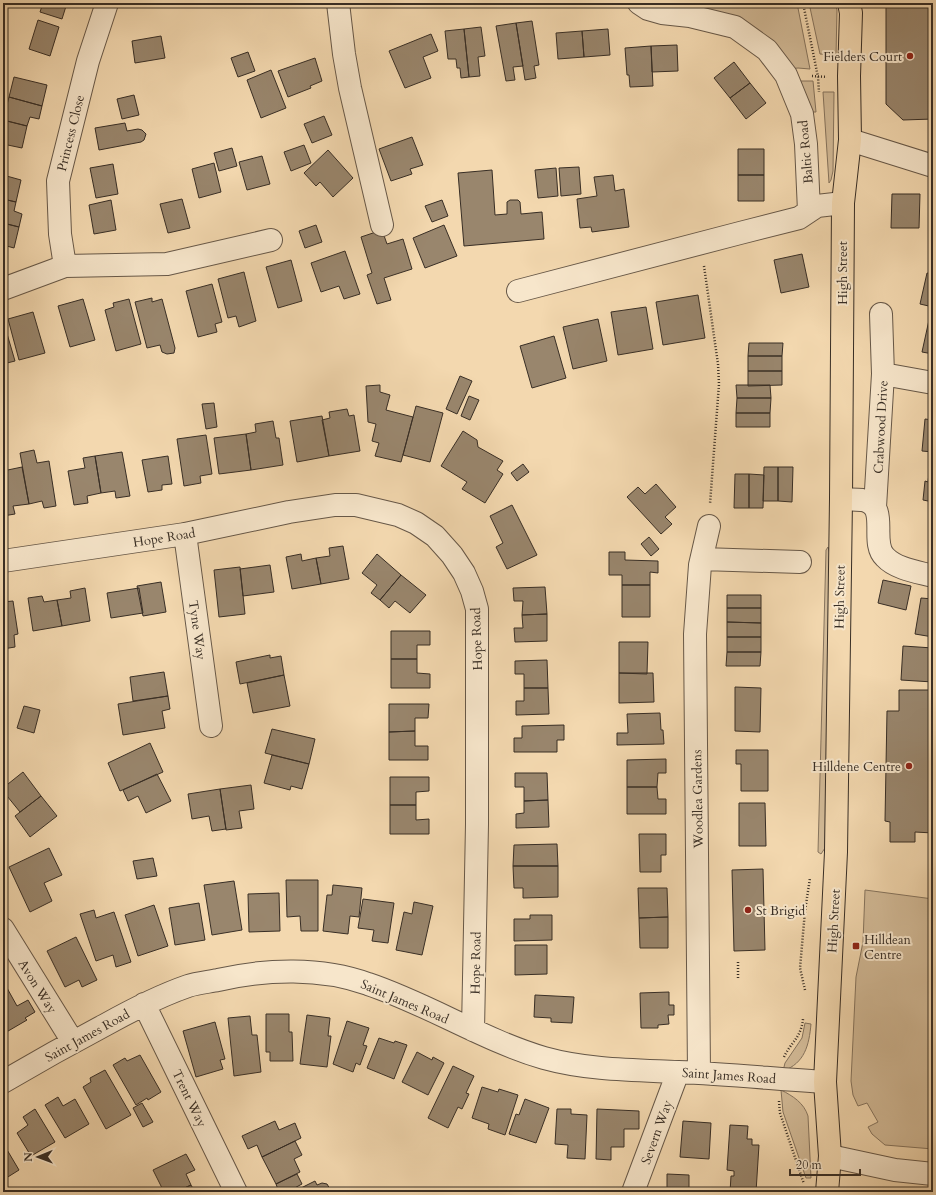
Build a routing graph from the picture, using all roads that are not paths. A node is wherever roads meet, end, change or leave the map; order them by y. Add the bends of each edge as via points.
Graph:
1 (107, 3) edge
2 (338, 3) edge
3 (639, 3) edge
4 (849, 3) edge
5 (850, 140) junction
6 (933, 166) edge
7 (843, 203) junction
8 (809, 211) junction
9 (382, 225) dead end
10 (270, 240) dead end
11 (66, 266) junction
12 (3, 289) edge
13 (518, 291) dead end
14 (881, 314) dead end
15 (883, 374) junction
16 (933, 383) edge
17 (841, 499) junction
18 (875, 507) junction
19 (709, 526) road end
20 (185, 534) junction
21 (702, 559) junction
22 (3, 561) edge
23 (800, 562) dead end
24 (933, 576) edge
25 (211, 726) dead end
26 (3, 929) edge
27 (144, 1004) junction
28 (473, 1030) junction
29 (73, 1042) junction
30 (689, 1073) junction
31 (3, 1082) edge
32 (825, 1082) junction
33 (830, 1156) junction
34 (933, 1174) edge
35 (816, 1191) edge
36 (236, 1192) edge
37 (633, 1192) edge

1 - 11 street, Princess Close via 88,60 58,181 60,234
2 - 9 street via 344,54
3 - 8 street, Baltic Road via 662,13 735,26 767,50 786,74 802,114
4 - 5 main road, High Street
5 - 6 street
5 - 7 main road, High Street
7 - 8 street via 817,206
7 - 17 main road, High Street
8 - 13 street via 799,218
10 - 11 street via 167,264
11 - 12 street
14 - 15 street
15 - 16 street, Crabwood Drive
15 - 18 street, Crabwood Drive
17 - 18 street via 862,500 870,502
17 - 32 main road, High Street via 836,852
18 - 24 street, Crabwood Drive via 879,521 879,548 884,557 899,566
19 - 21 street, Woodlea Gardens
20 - 22 street, Hope Road
20 - 25 street, Tyne Way
20 - 28 street, Hope Road via 288,512 335,505 356,505 398,515 416,523 435,536 464,573 477,609 477,824
21 - 23 street
21 - 30 street, Woodlea Gardens via 686,634
26 - 29 street, Avon Way
27 - 28 street, Saint James Road via 189,986 222,979 260,973 311,973 342,976 367,983
27 - 29 street, Saint James Road
27 - 36 street, Trent Way
28 - 30 street, Saint James Road via 556,1061 594,1068
29 - 31 street, Saint James Road
30 - 32 street, Saint James Road
30 - 37 street, Severn Way
32 - 33 main road, High Street
33 - 34 street via 895,1170
33 - 35 main road, High Street

